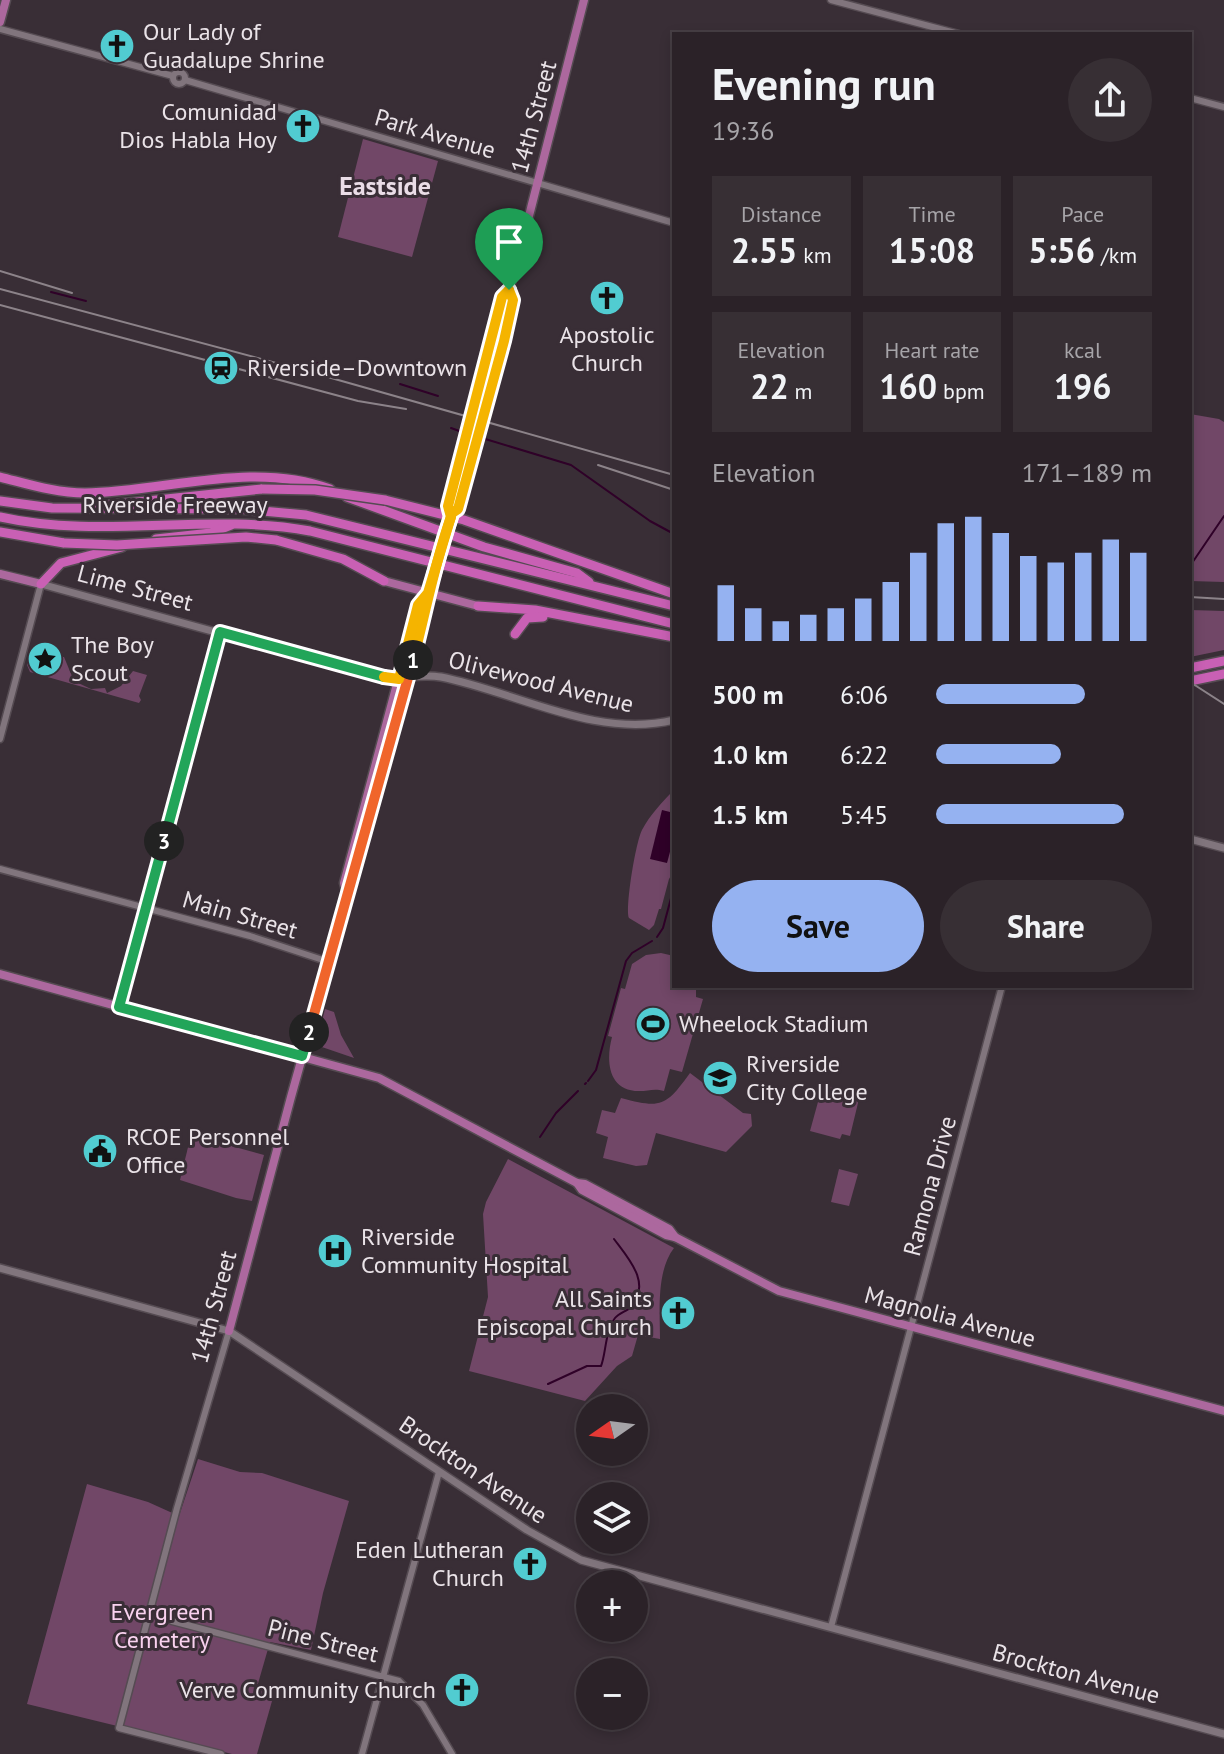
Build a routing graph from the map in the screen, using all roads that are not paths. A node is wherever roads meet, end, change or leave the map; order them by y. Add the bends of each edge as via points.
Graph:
1 (6, 0) edge
2 (584, 0) edge
3 (831, 0) edge
4 (0, 22) edge
5 (0, 29) edge
6 (951, 32) edge
7 (1192, 99) edge
8 (1224, 107) edge
9 (537, 182) junction
10 (672, 222) edge
11 (509, 290) junction
12 (0, 477) edge
13 (0, 501) edge
14 (85, 510) junction
15 (0, 517) edge
16 (450, 519) junction
17 (238, 523) junction
18 (0, 532) edge
19 (0, 574) edge
20 (384, 581) joint
21 (41, 584) junction
22 (591, 584) junction
23 (428, 593) junction
24 (672, 593) edge
25 (672, 605) edge
26 (478, 606) joint
27 (569, 616) junction
28 (672, 623) edge
29 (220, 632) junction
30 (515, 634) dead end
31 (672, 637) edge
32 (1224, 661) edge
33 (1192, 668) edge
34 (1224, 674) edge
35 (404, 678) junction
36 (1192, 681) edge
37 (672, 720) edge
38 (0, 739) edge
39 (373, 771) junction
40 (373, 803) junction
41 (1192, 840) edge
42 (1224, 848) edge
43 (0, 869) edge
44 (347, 895) junction
45 (145, 908) junction
46 (329, 962) junction
47 (0, 974) edge
48 (1001, 988) edge
49 (119, 1007) junction
50 (302, 1056) junction
51 (0, 1268) edge
52 (911, 1328) junction
53 (229, 1331) junction
54 (1224, 1411) edge
55 (439, 1472) junction
56 (152, 1609) junction
57 (831, 1627) junction
58 (383, 1675) junction
59 (1224, 1734) edge
60 (221, 1754) edge
61 (362, 1754) edge
62 (452, 1754) edge

1 - 4 main road
2 - 9 main road, 14th Street
3 - 6 street
5 - 9 street, Park Avenue via 173,76 181,71 185,80
7 - 8 street
9 - 10 street, Park Avenue
9 - 11 main road, 14th Street
11 - 16 main road, 14th Street via 502,297 461,454 448,506
11 - 16 main road, 14th Street via 513,300 475,455
12 - 22 highway via 89,493 246,477 307,483 484,547 577,573
13 - 14 highway, Riverside Freeway
14 - 16 highway, bridge via 262,489 315,490 385,500
14 - 22 highway, Riverside Freeway via 241,509 306,515
15 - 17 highway, Riverside Freeway via 98,526
16 - 23 main road, 14th Street, bridge
16 - 24 highway
17 - 21 highway via 61,563
17 - 28 highway, Riverside Freeway via 310,531
18 - 20 highway, bridge via 117,545 276,540 343,559
19 - 21 main road, Lime Street
20 - 23 main road
21 - 29 main road, Lime Street
21 - 38 street
22 - 25 highway, Riverside Freeway
23 - 26 main road
23 - 35 main road, 14th Street via 418,605
26 - 27 highway
27 - 30 highway via 532,616
27 - 31 highway
29 - 35 main road, Lime Street via 379,677
29 - 45 street
32 - 33 highway
34 - 36 highway
35 - 37 main road, Olivewood Avenue via 439,676 611,724 646,726
35 - 39 main road, 14th Street
35 - 40 main road, 14th Street
39 - 40 main road
39 - 44 main road, 14th Street via 344,883
40 - 44 main road, 14th Street
41 - 42 main road
43 - 45 street, Main Street
44 - 46 main road, 14th Street
45 - 46 street, Main Street
45 - 49 street
46 - 50 main road, 14th Street
47 - 49 main road, Magnolia Avenue
48 - 52 street, Ramona Drive
49 - 50 main road, Magnolia Avenue
50 - 52 main road, Magnolia Avenue via 388,1081 779,1291
50 - 53 main road, 14th Street
51 - 53 main road, Brockton Avenue
52 - 54 main road, Magnolia Avenue
52 - 57 street, Ramona Drive
53 - 55 main road, Brockton Avenue
53 - 56 street, 14th Street
55 - 57 main road, Brockton Avenue via 581,1560
55 - 58 street
56 - 58 street, Pine Street via 172,1621
56 - 60 street, 14th Street via 119,1728
57 - 59 main road, Brockton Avenue
58 - 61 street
58 - 62 street, Pine Street via 415,1695

